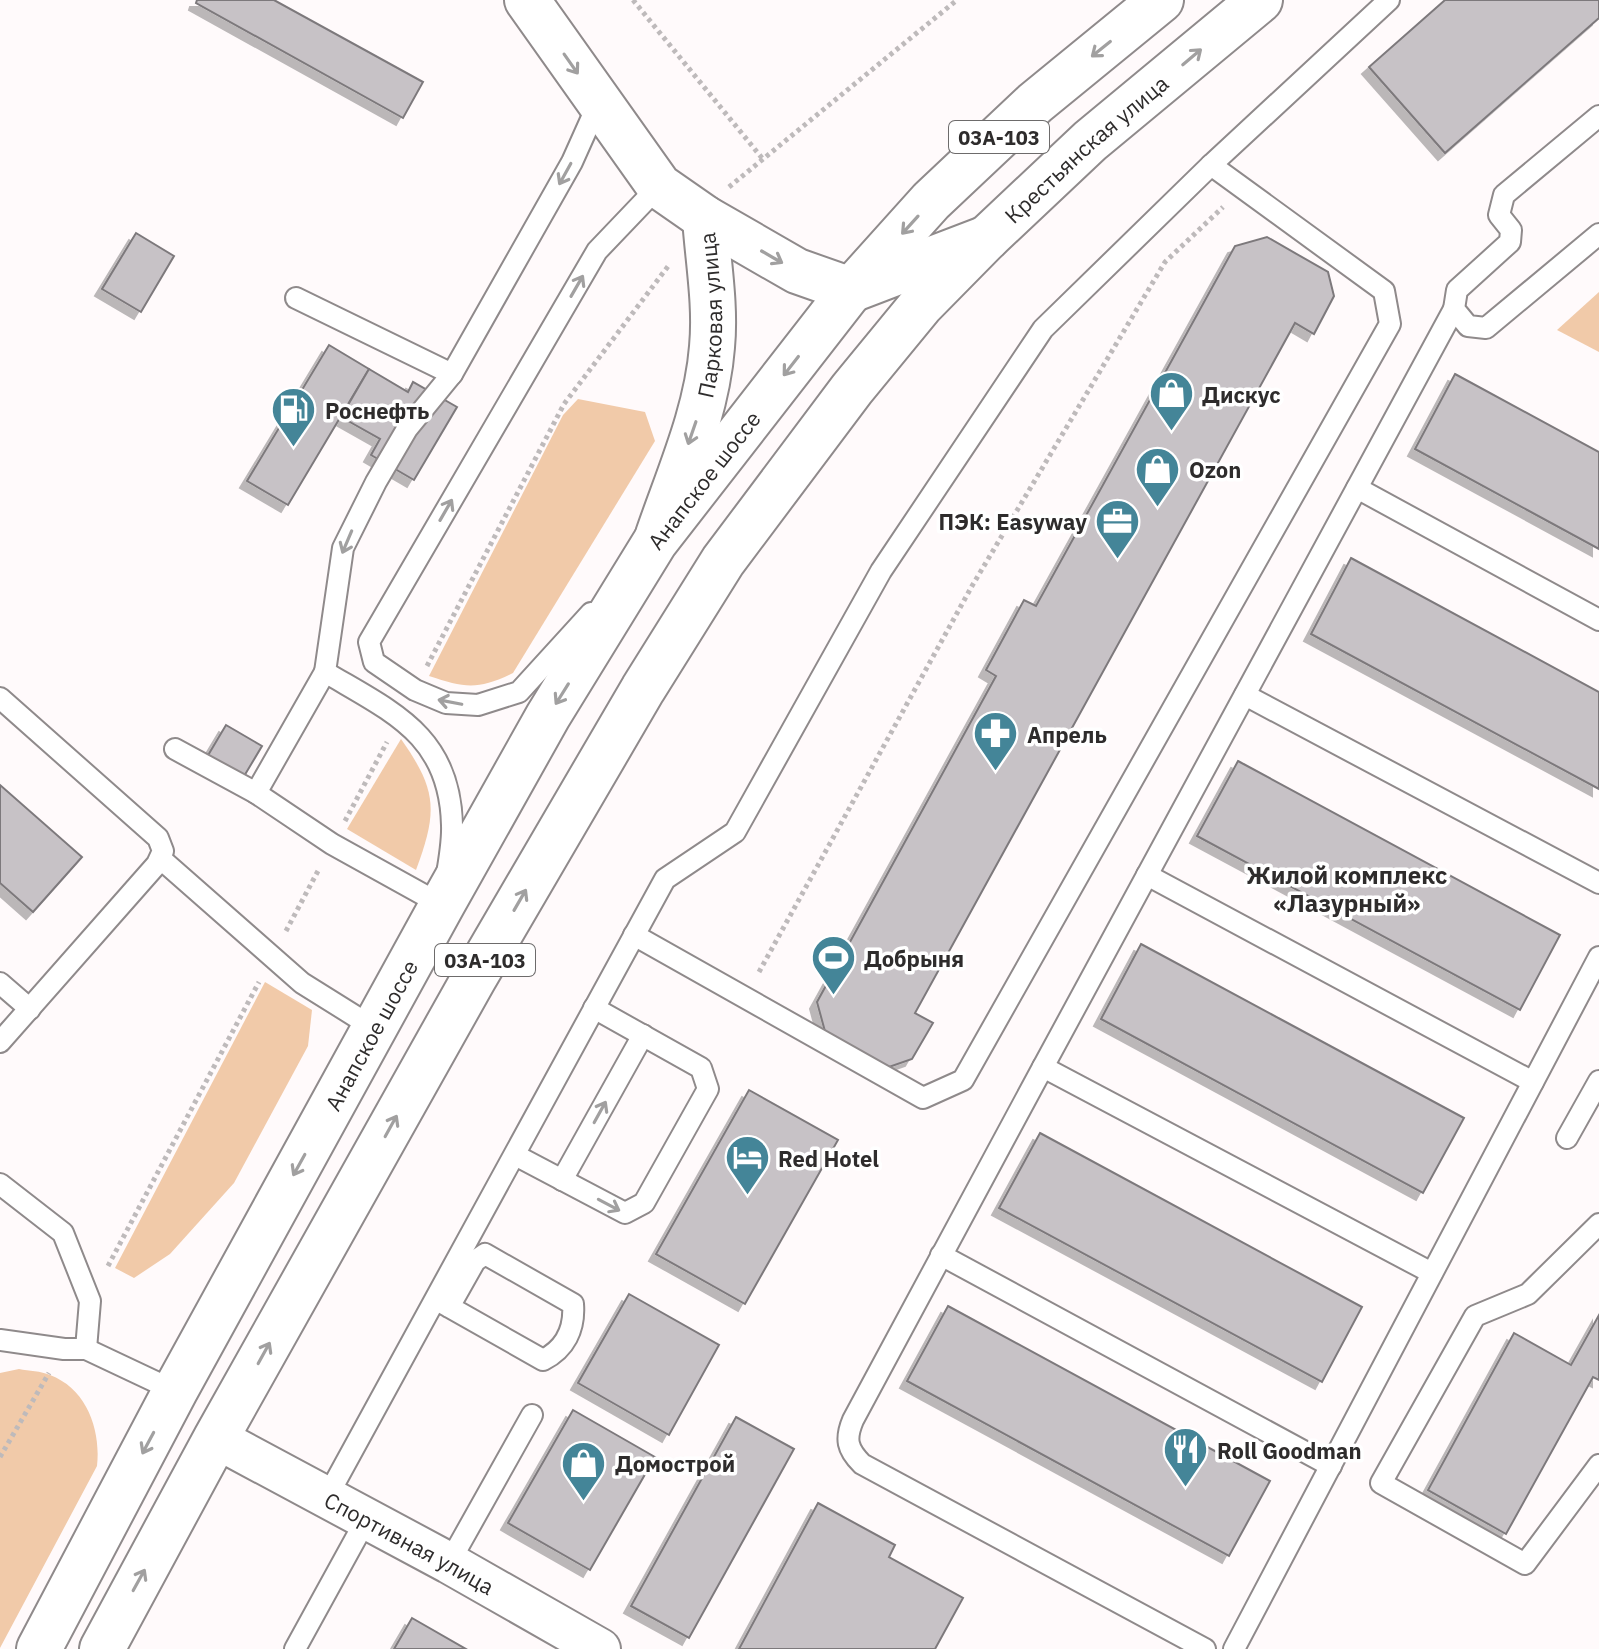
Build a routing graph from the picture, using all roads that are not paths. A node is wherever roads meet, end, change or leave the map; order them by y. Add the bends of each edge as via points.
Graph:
1 (527, 0) edge
2 (1161, 0) edge
3 (1260, 0) edge
4 (1389, 0) edge
5 (598, 104) junction
6 (1599, 116) edge
7 (1211, 165) junction
8 (659, 186) junction
9 (705, 218) junction
10 (1599, 234) edge
11 (987, 238) junction
12 (851, 290) junction
13 (296, 298) dead end
14 (1454, 309) junction
15 (452, 374) junction
16 (1357, 488) junction
17 (655, 542) junction
18 (1599, 620) edge
19 (325, 672) junction
20 (1245, 695) junction
21 (0, 698) edge
22 (175, 749) dead end
23 (256, 793) junction
24 (161, 859) junction
25 (1147, 875) junction
26 (1599, 883) edge
27 (442, 905) junction
28 (634, 935) junction
29 (1599, 957) edge
30 (0, 983) edge
31 (594, 1008) junction
32 (30, 1009) junction
33 (374, 1028) junction
34 (643, 1035) junction
35 (0, 1042) edge
36 (1043, 1067) junction
37 (1599, 1081) edge
38 (1533, 1082) junction
39 (1567, 1138) dead end
40 (515, 1155) junction
41 (562, 1180) junction
42 (0, 1184) edge
43 (1599, 1224) edge
44 (941, 1255) junction
45 (1432, 1273) junction
46 (443, 1304) junction
47 (5, 1344) edge
48 (86, 1349) junction
49 (175, 1391) junction
50 (532, 1415) dead end
51 (216, 1438) junction
52 (1599, 1465) edge
53 (1331, 1466) junction
54 (327, 1497) junction
55 (367, 1518) junction
56 (449, 1563) junction
57 (39, 1649) edge
58 (102, 1649) edge
59 (295, 1649) edge
60 (600, 1649) edge
61 (1205, 1649) edge
62 (1234, 1649) edge

1 -> 5 main road, Парковая улица
2 -> 12 main road, 03А-103 via 1035,103 931,201
11 -> 3 main road, Крестьянская улица / 03А-103 via 1090,141
4 - 7 lane
5 - 8 main road, Парковая улица
5 -> 15 lane via 572,162
6 - 14 lane via 1504,195 1499,215 1511,230 1510,242 1457,290
7 - 28 lane via 1043,329 881,571 735,832 665,879
7 - 28 lane via 1384,291 1390,324 963,1080 923,1098
8 - 9 main road, Парковая улица
17 -> 8 lane via 519,692 478,705 446,703 415,690 374,662 369,642 597,251
9 -> 12 main road via 797,271
9 -> 17 main road, Парковая улица via 712,346 704,398
10 - 14 lane via 1486,328 1468,326
11 - 12 main road
51 -> 11 main road, Крестьянская улица / 03А-103 via 473,980 723,561 852,389 921,305
12 -> 17 main road, Анапское шоссе / 03А-103
13 - 15 lane
14 - 16 lane
15 -> 19 lane via 407,429 343,548
16 - 18 lane
16 - 20 lane
17 -> 27 main road, Анапское шоссе / 03А-103 via 548,716
19 - 23 lane
19 - 27 lane via 401,718 428,745 447,781 453,826
20 - 25 lane
20 - 26 lane
21 - 24 lane via 158,838
22 - 23 lane
23 - 27 lane via 332,844
24 - 32 lane
24 - 33 lane via 302,983
25 - 36 lane
25 - 38 lane
27 - 33 main road, Анапское шоссе / 03А-103
28 - 31 lane
29 - 38 lane
30 - 32 lane
31 - 34 lane
31 - 40 lane
32 - 35 lane
33 -> 49 main road, Анапское шоссе / 03А-103
41 -> 34 lane
41 -> 34 lane via 625,1213 644,1203 708,1089 701,1068
36 - 44 lane
36 - 45 lane
37 - 39 lane
38 - 45 lane
40 - 41 lane
40 - 46 lane
42 - 48 lane via 63,1233 90,1301
43 - 52 lane via 1528,1294 1475,1316 1381,1483 1525,1564
44 - 53 lane
44 - 61 lane via 853,1420 847,1435 850,1452 862,1464
45 - 53 lane
46 - 46 lane via 543,1360 558,1352 575,1322 573,1304 485,1254
46 - 54 lane
47 - 48 lane
48 - 49 lane
49 -> 57 main road, Анапское шоссе / 03А-103
50 - 56 lane
51 - 54 street, Спортивная улица
58 -> 51 main road, 03А-103
53 - 62 lane
54 - 55 street, Спортивная улица
55 - 56 street, Спортивная улица
55 - 59 lane
56 - 60 street, Спортивная улица

